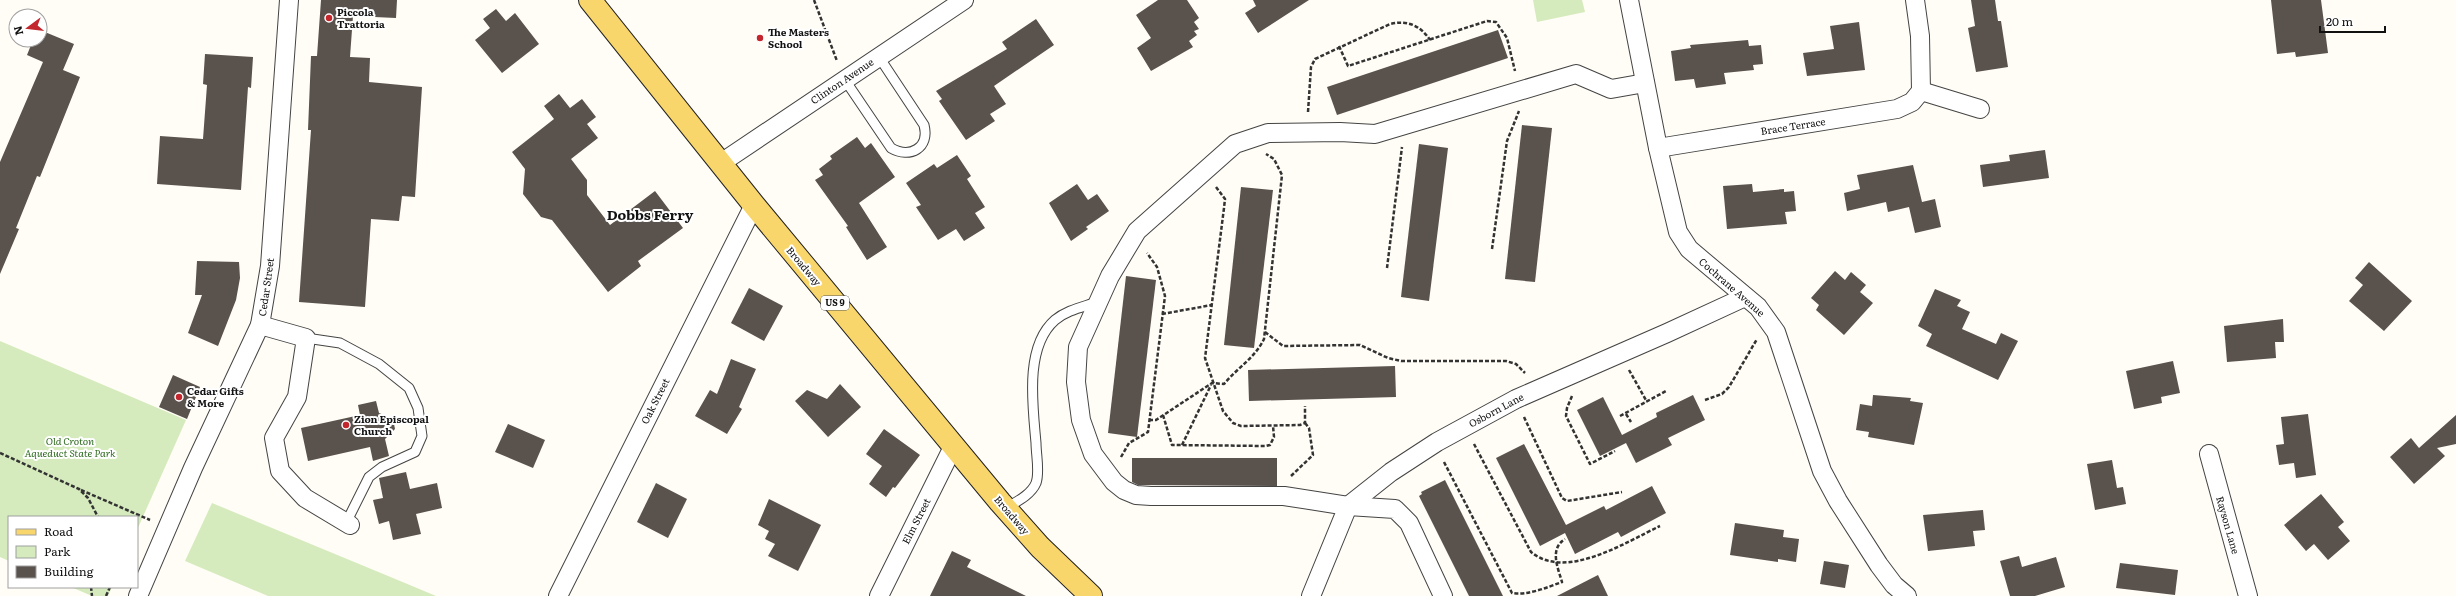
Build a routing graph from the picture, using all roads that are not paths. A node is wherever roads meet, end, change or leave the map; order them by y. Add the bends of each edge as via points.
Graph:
1 (289, 0) edge
2 (590, 0) edge
3 (964, 0) edge
4 (1629, 0) edge
5 (1915, 0) edge
6 (879, 57) junction
7 (844, 80) junction
8 (1645, 83) junction
9 (1921, 91) junction
10 (1980, 110) dead end
11 (1658, 148) junction
12 (721, 163) junction
13 (754, 205) junction
14 (1745, 297) junction
15 (1098, 302) junction
16 (260, 325) junction
17 (306, 338) junction
18 (953, 446) junction
19 (2209, 454) dead end
20 (1348, 506) junction
21 (1006, 508) junction
22 (348, 524) joint
23 (138, 596) edge
24 (558, 596) edge
25 (879, 596) edge
26 (1091, 596) edge
27 (1311, 596) edge
28 (1443, 596) edge
29 (1907, 596) edge
30 (2248, 596) edge

1 - 16 street, Cedar Street via 270,266
2 - 12 main road, Broadway / US 9
3 - 6 street, Clinton Avenue
4 - 8 street, Cochrane Avenue
5 - 9 street via 1920,36
6 - 7 street, Clinton Avenue
6 - 7 lane via 924,124 925,141 919,149 911,154 900,153 891,148
7 - 12 street, Clinton Avenue
8 - 11 street, Cochrane Avenue
8 - 15 street via 1611,89 1576,74 1375,134 1268,133 1235,144 1137,231
9 - 10 street
9 - 11 street, Brace Terrace via 1912,102 1897,109
11 - 14 street, Cochrane Avenue via 1678,232 1689,249
12 - 13 main road, Broadway / US 9
13 - 18 main road, Broadway / US 9
13 - 24 street, Oak Street
14 - 20 street, Osborn Lane via 1516,399 1437,442 1391,472
14 - 29 street, Cochrane Avenue via 1776,332 1809,437 1838,501 1879,565 1894,585
15 - 20 street via 1078,347 1076,382 1081,420 1093,454 1110,477 1124,490 1136,495 1284,496
15 - 21 lane via 1068,312 1054,321 1037,350 1032,387 1036,483 1022,498
16 - 17 street
16 - 23 street, Cedar Street via 193,468
17 - 22 street via 297,397 274,438 280,471 305,498
17 - 22 lane via 340,343 379,364 409,388 418,408 422,436 416,452 382,467 369,477
18 - 21 main road, Broadway / US 9
18 - 25 street, Elm Street
19 - 30 street, Rayson Lane
20 - 27 street, Osborn Lane
20 - 28 street via 1395,509 1409,524
21 - 26 main road, Broadway / US 9 via 1045,552

